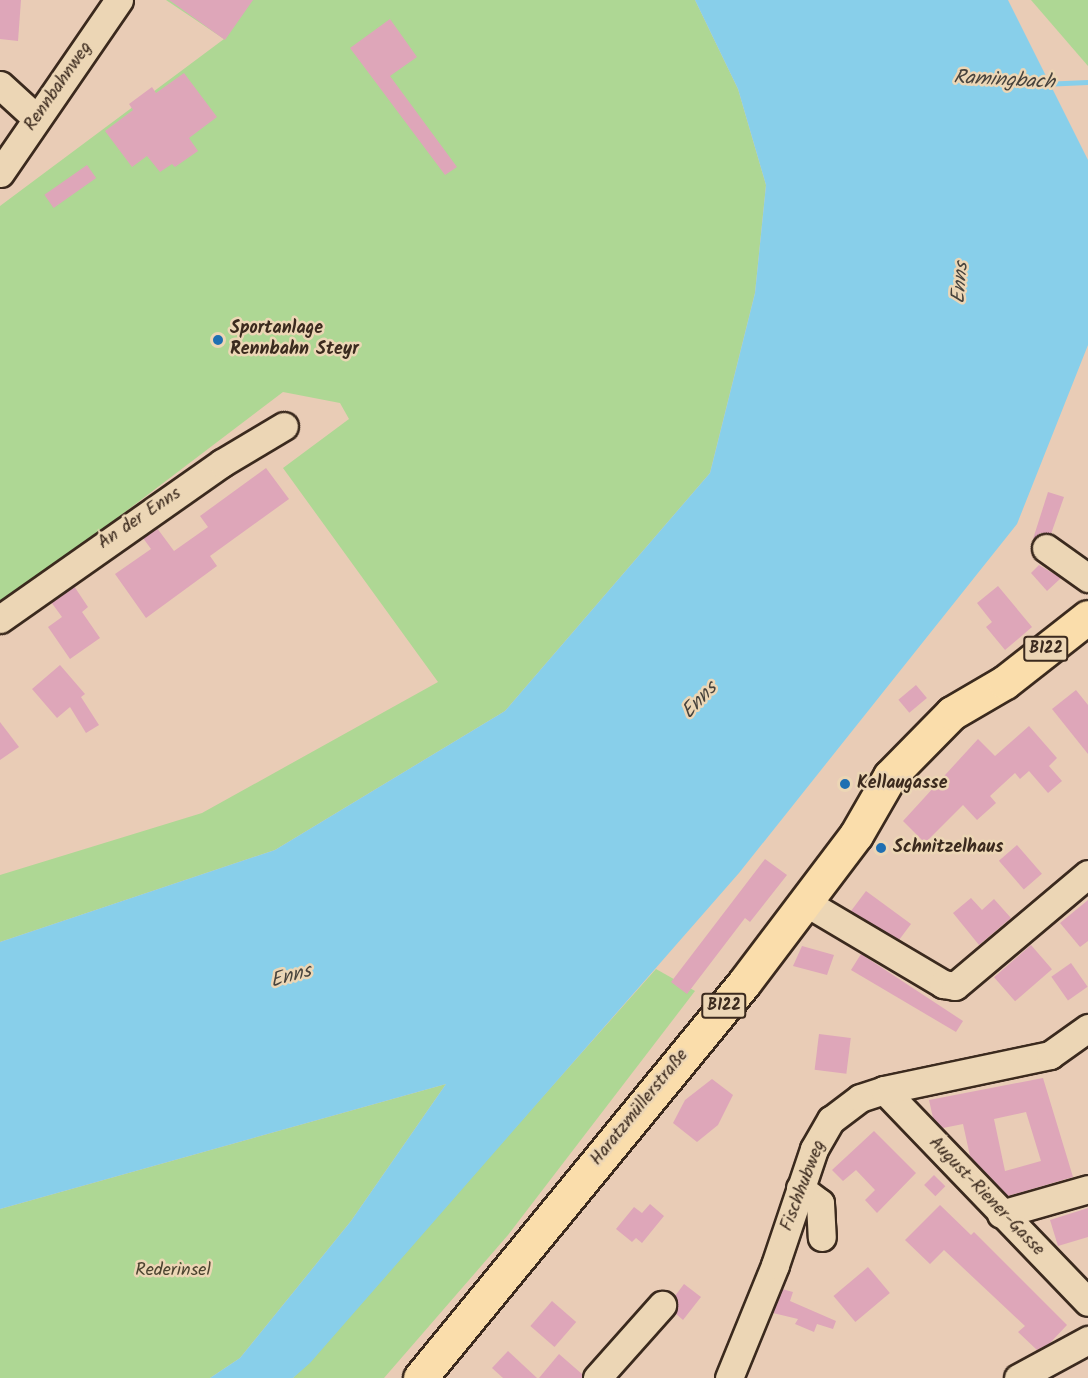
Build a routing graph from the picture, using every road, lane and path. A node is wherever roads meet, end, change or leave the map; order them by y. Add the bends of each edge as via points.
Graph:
1 (119, 0) edge
2 (0, 85) edge
3 (35, 117) junction
4 (0, 174) edge
5 (284, 426) dead end
6 (1046, 548) dead end
7 (1088, 578) edge
8 (1088, 617) edge
9 (0, 619) edge
10 (1088, 874) edge
11 (805, 902) junction
12 (1088, 1028) edge
13 (884, 1090) junction
14 (800, 1188) junction
15 (1088, 1189) edge
16 (1001, 1214) junction
17 (822, 1237) dead end
18 (1088, 1302) edge
19 (662, 1305) dead end
20 (1088, 1340) edge
21 (420, 1378) edge
22 (597, 1378) edge
23 (729, 1378) edge
24 (1018, 1378) edge

1 - 3 street, Rennbahnweg via 45,109
2 - 3 street
3 - 4 street, Rennbahnweg
5 - 9 street, An der Enns via 222,463
6 - 7 street
8 - 11 main road, Haratzmüllerstraße / B122 via 1005,682 952,713 919,745 879,792 856,835
10 - 11 street via 955,986 943,984
11 - 21 main road, Haratzmüllerstraße / B122 via 744,983
12 - 13 street, Fischhubweg via 1050,1055
13 - 14 street, Fischhubweg via 860,1098 831,1120 814,1149
13 - 16 street, August-Riener-Gasse
14 - 17 street via 820,1203
14 - 23 street, Fischhubweg via 775,1265
15 - 16 street
16 - 18 street, August-Riener-Gasse
19 - 22 street
20 - 24 street

